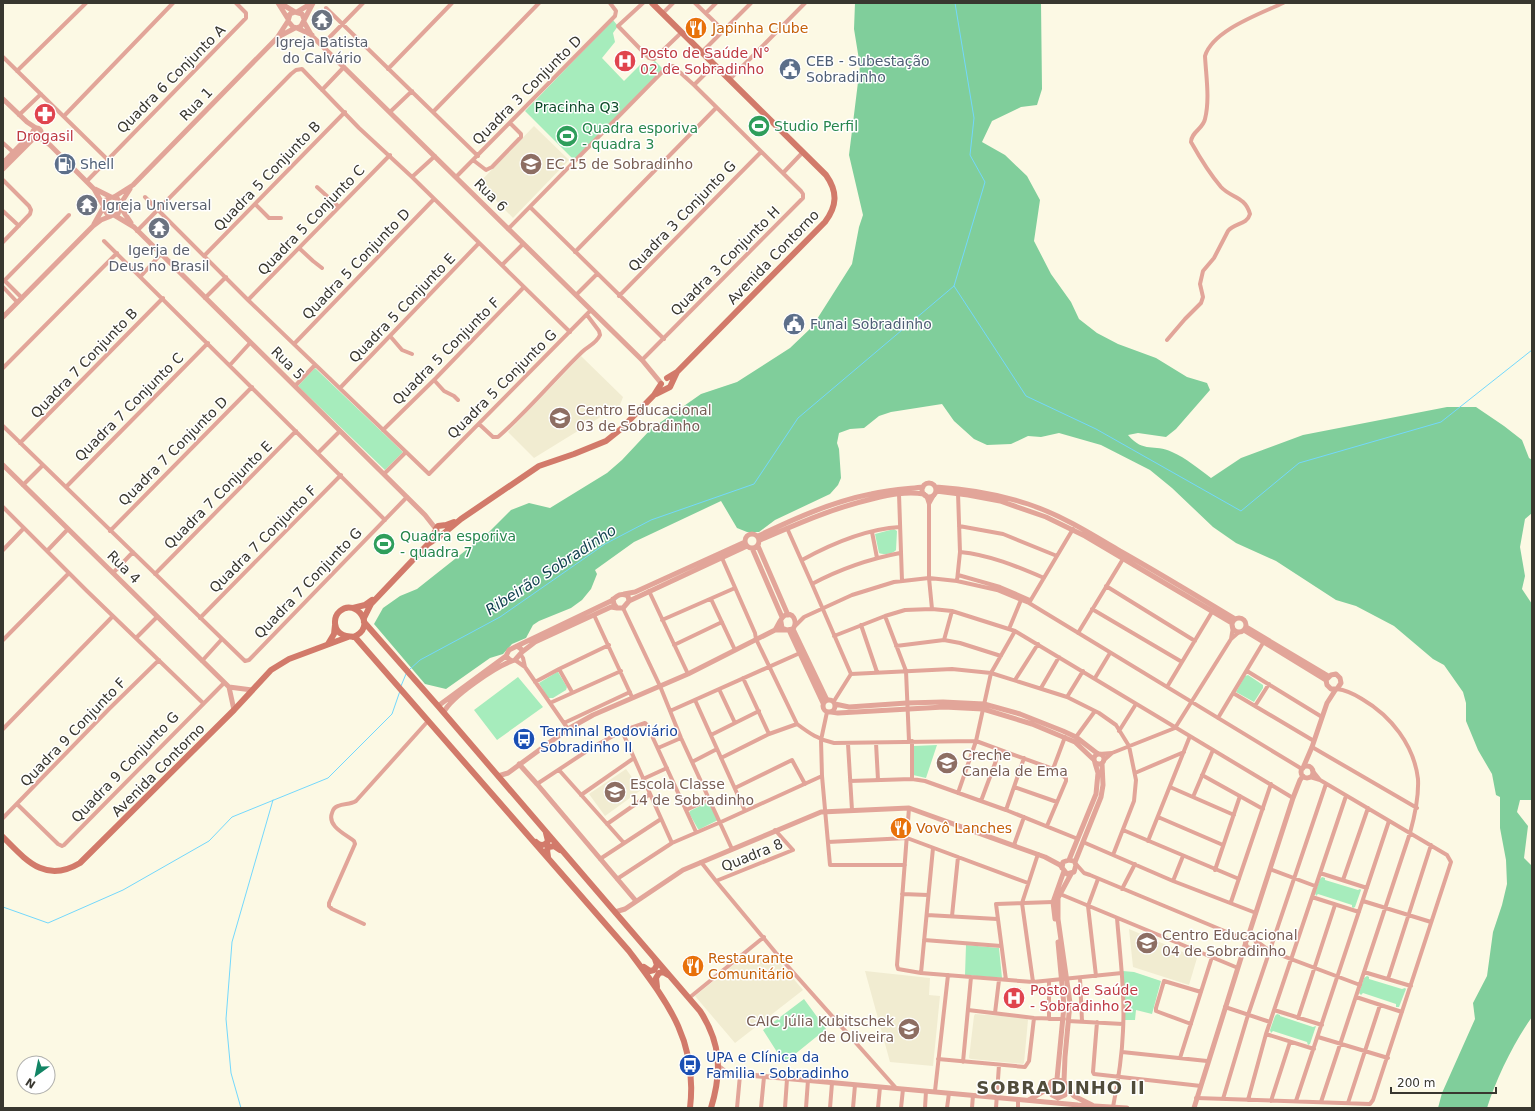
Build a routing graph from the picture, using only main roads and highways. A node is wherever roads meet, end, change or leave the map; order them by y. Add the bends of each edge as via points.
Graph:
1 (652, 3) edge
2 (461, 519) junction
3 (438, 528) junction
4 (443, 533) junction
5 (428, 544) junction
6 (378, 595) junction
7 (354, 608) junction
8 (364, 620) junction
9 (335, 625) junction
10 (351, 637) junction
11 (327, 645) junction
12 (519, 826) junction
13 (544, 828) junction
14 (3, 837) edge
15 (549, 859) junction
16 (576, 866) junction
17 (629, 951) junction
18 (655, 958) junction
19 (671, 976) junction
20 (658, 990) junction
21 (690, 1108) edge
22 (711, 1108) edge

1 - 2 main road, Avenida Contorno via 826,175 833,187 834,201 828,218 621,429 606,441 539,466
2 - 3 main road
2 - 4 main road
3 - 4 main road via 444,527
3 - 5 main road
4 - 5 main road
5 - 6 main road
6 - 7 main road via 365,605
6 - 8 main road
7 - 8 main road
7 - 9 main road via 340,612
8 - 10 main road via 360,633
8 - 13 main road
9 - 10 main road via 340,634
9 - 11 main road via 334,634
10 - 11 main road, Avenida Contorno
10 - 12 main road via 355,637
11 - 14 main road, Avenida Contorno via 271,670 90,855 76,866 59,870 38,868 27,861
12 - 13 main road via 538,844 544,845 548,841
12 - 15 main road
13 - 16 main road
15 - 16 main road via 547,850 554,846
15 - 17 main road
16 - 18 main road
17 - 18 main road via 650,971 657,965
17 - 20 main road
18 - 19 main road
19 - 20 main road via 659,973 656,978
19 - 22 main road via 700,1011 711,1030 718,1066 718,1080
20 - 21 main road via 684,1037 690,1066

